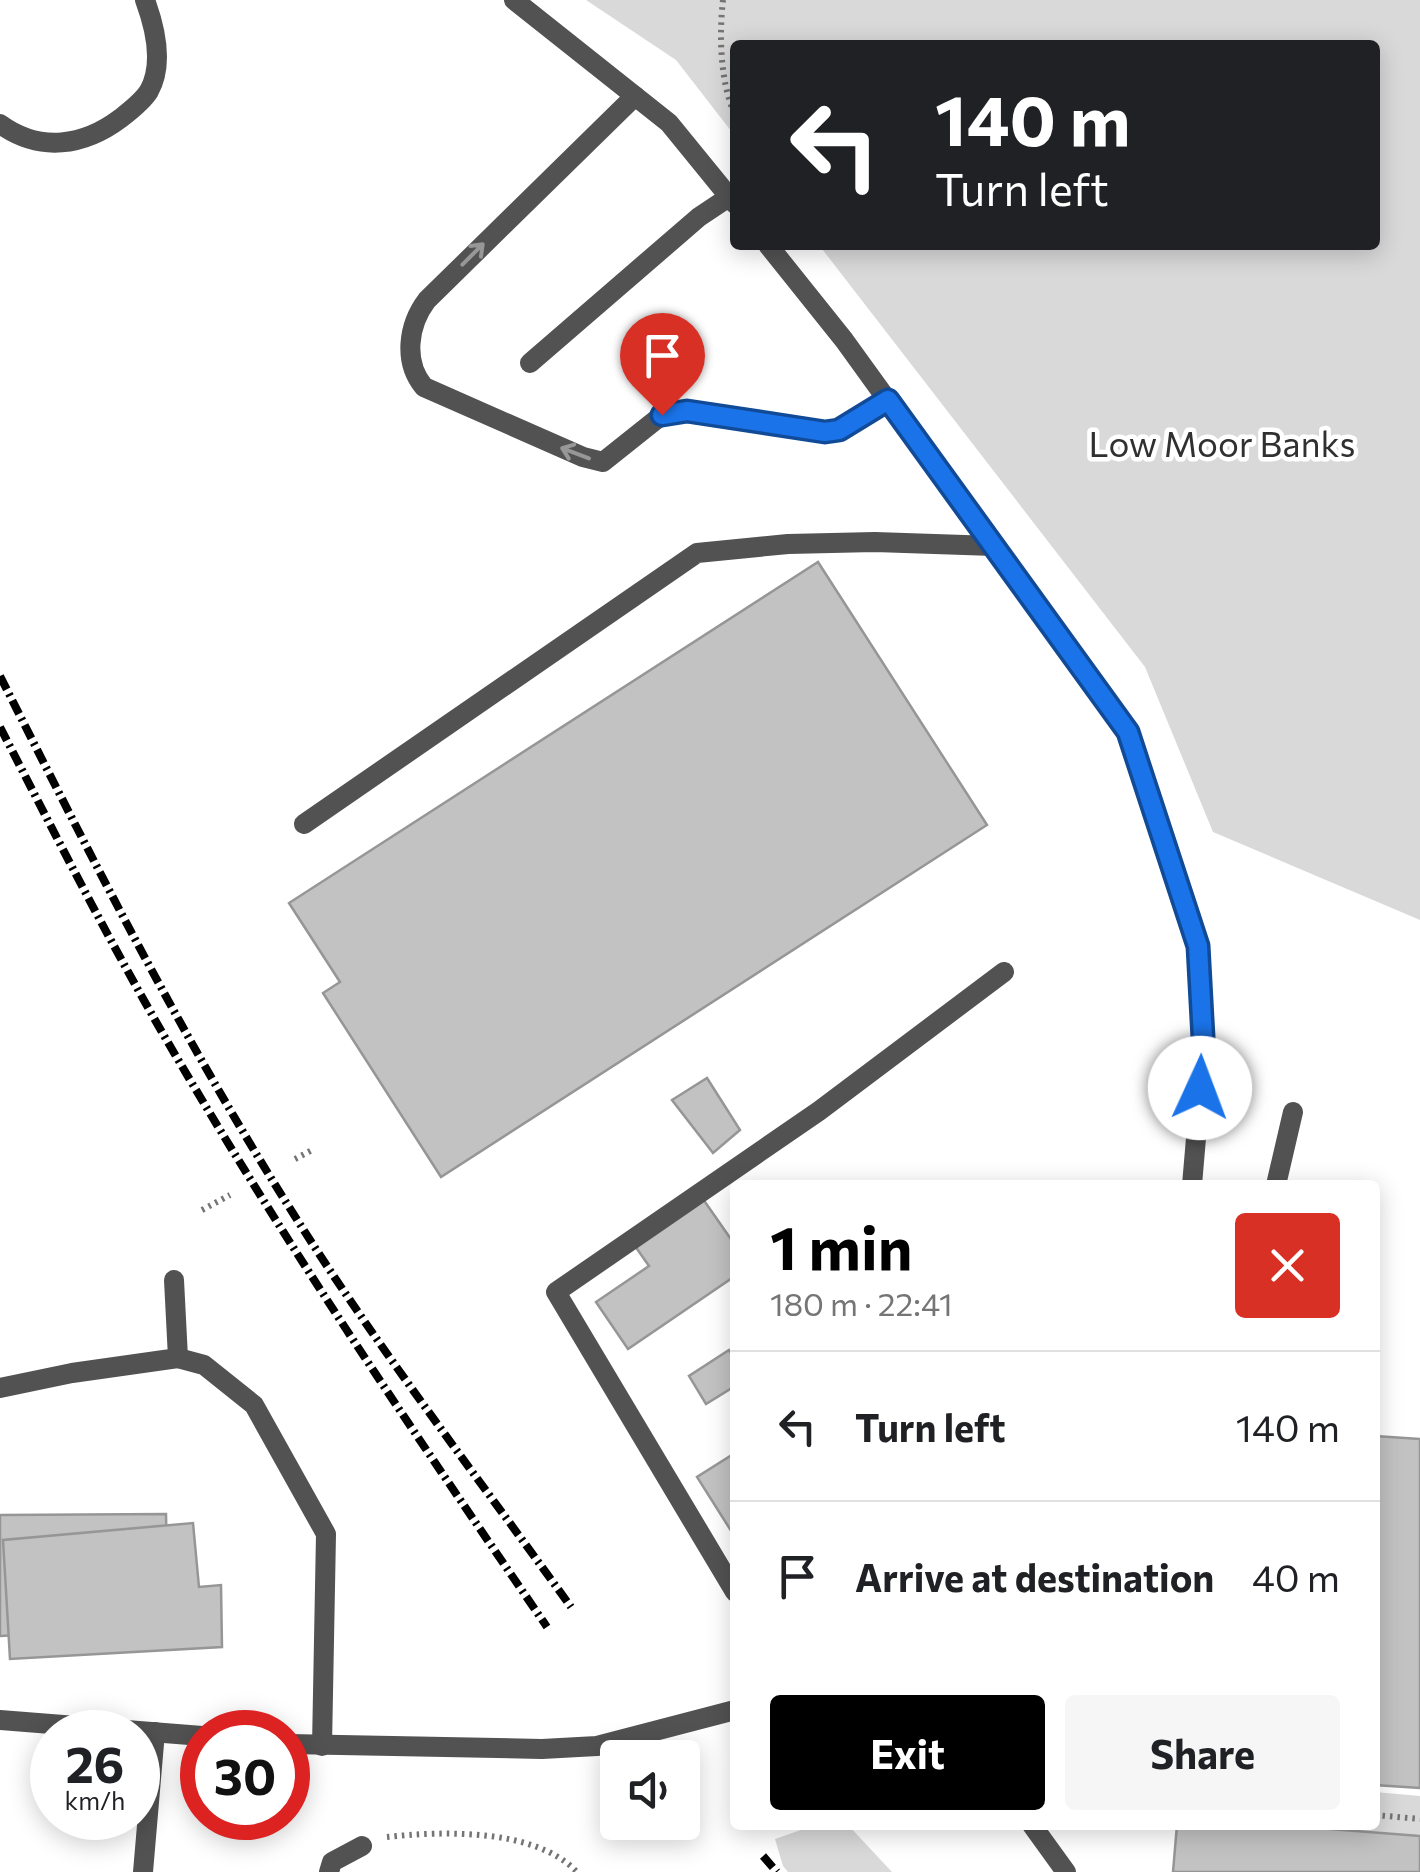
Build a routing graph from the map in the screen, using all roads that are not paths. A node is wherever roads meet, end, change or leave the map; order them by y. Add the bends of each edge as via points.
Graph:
1 (146, 0) edge
2 (514, 0) edge
3 (635, 96) junction
4 (0, 124) edge
5 (730, 199) edge
6 (730, 202) edge
7 (772, 250) edge
8 (530, 362) dead end
9 (888, 400) junction
10 (994, 546) junction
11 (304, 824) dead end
12 (1004, 972) dead end
13 (1293, 1112) dead end
14 (1192, 1180) edge
15 (1277, 1180) edge
16 (174, 1280) dead end
17 (178, 1358) junction
18 (0, 1388) edge
19 (730, 1584) edge
20 (730, 1711) edge
21 (0, 1720) edge
22 (30, 1722) edge
23 (310, 1745) edge
24 (322, 1746) junction
25 (1036, 1830) edge
26 (146, 1840) edge
27 (362, 1846) road end
28 (143, 1872) edge
29 (329, 1872) edge
30 (1066, 1872) edge

1 - 4 street via 157,62 149,90 131,110 100,134 65,144 32,141
2 - 3 street
3 - 5 street via 669,123
9 -> 3 street via 825,432 675,411 603,462 424,388 409,347 418,312
6 - 8 street via 699,217
7 - 9 street
9 - 10 street
10 - 11 street via 805,543 697,553
10 - 14 street via 1128,732 1198,946 1204,1056
12 - 19 street via 819,1112 556,1292
13 - 15 street
16 - 17 street
17 - 18 street
17 - 24 street via 204,1365 254,1405 326,1534
20 - 24 street via 597,1746
21 - 22 street
23 - 24 street
25 - 30 street
26 - 28 street
27 - 29 street via 332,1862

